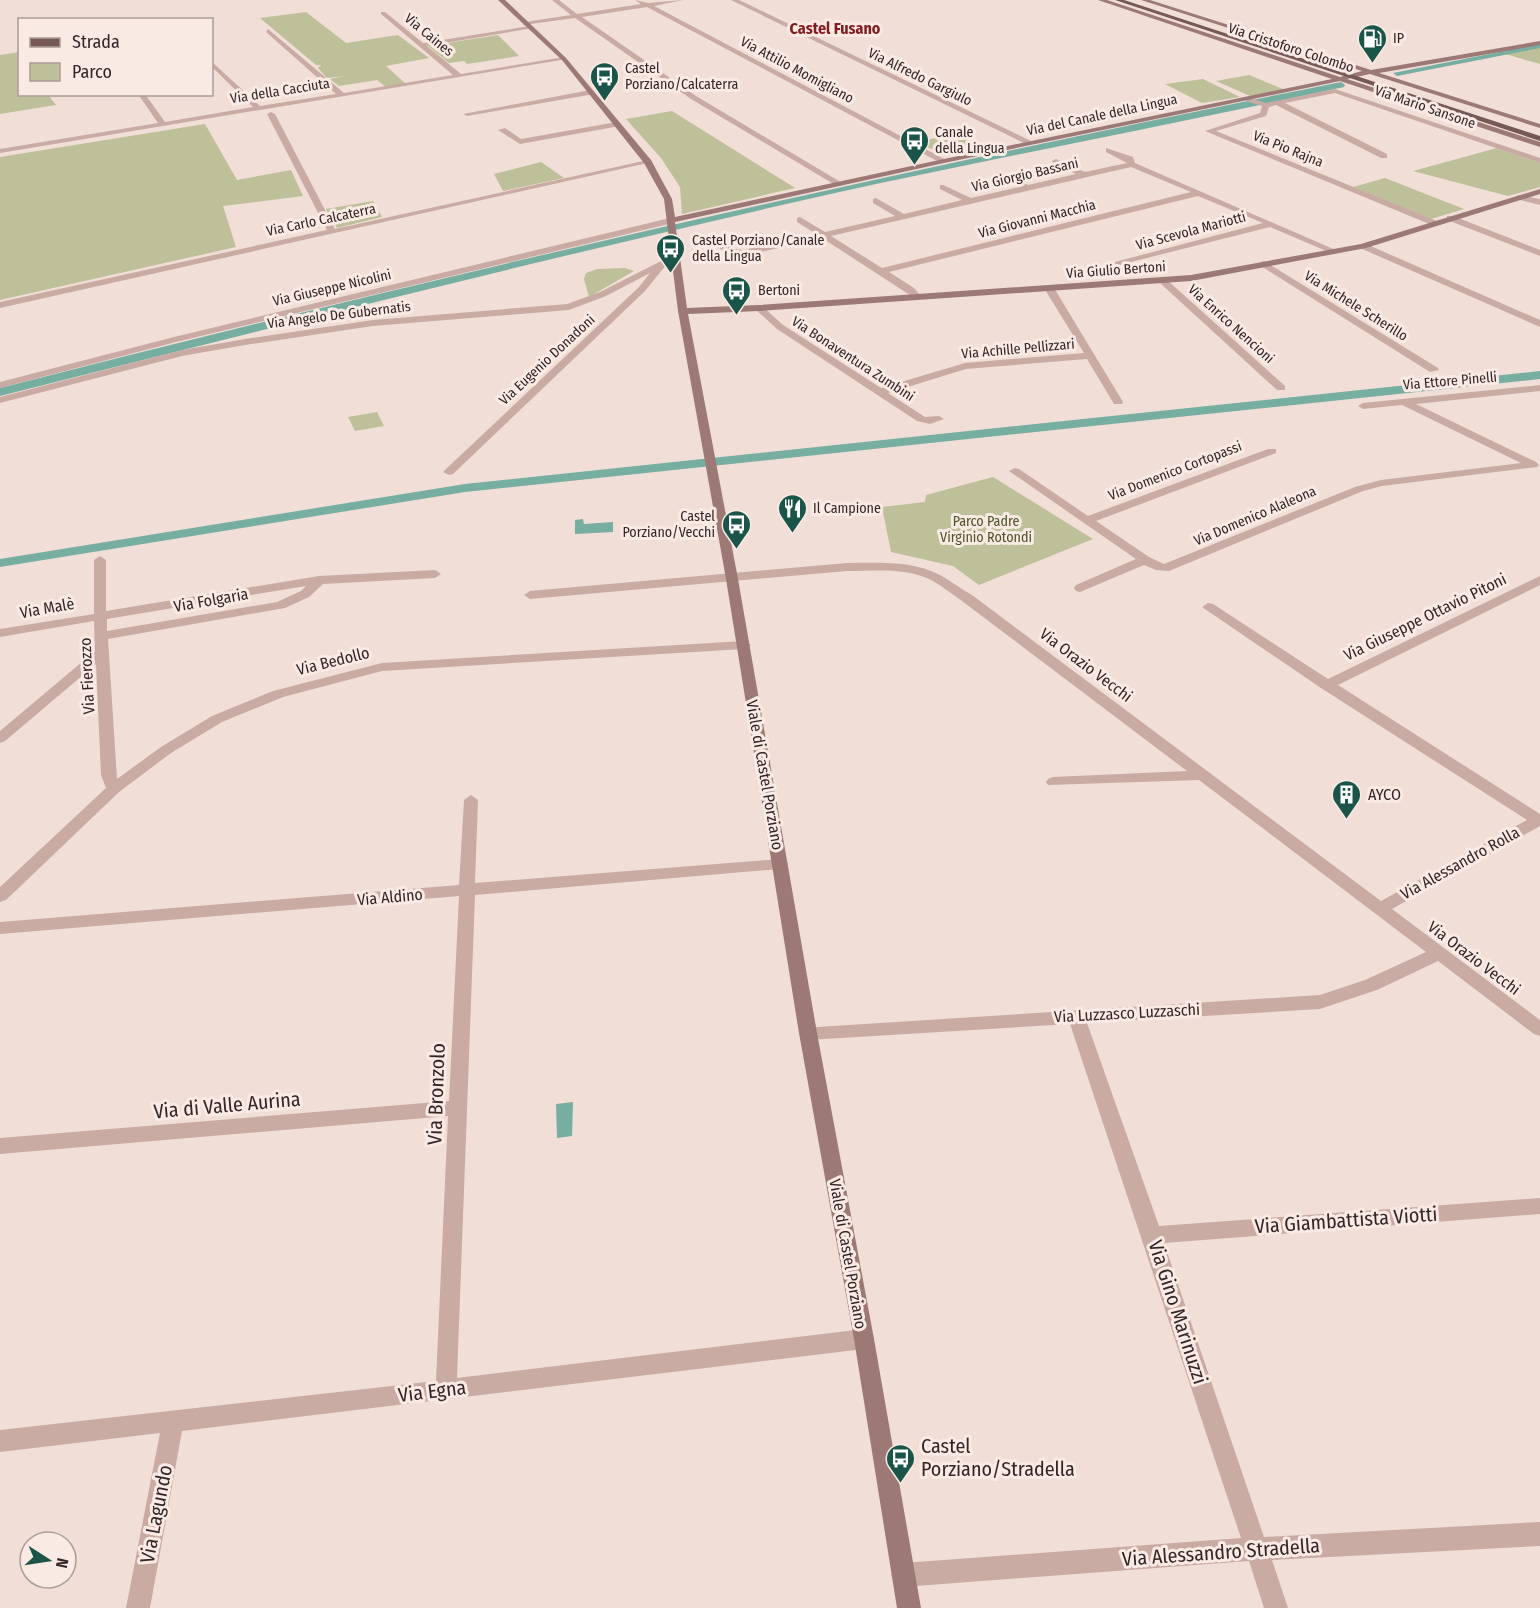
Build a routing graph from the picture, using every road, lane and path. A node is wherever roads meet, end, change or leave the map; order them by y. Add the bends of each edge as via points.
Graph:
1 (501, 0) edge
2 (555, 0) edge
3 (638, 0) edge
4 (680, 0) edge
5 (734, 0) edge
6 (1101, 0) edge
7 (1118, 0) edge
8 (1130, 0) edge
9 (1144, 0) edge
10 (648, 5) junction
11 (383, 13) dead end
12 (576, 16) junction
13 (527, 26) junction
14 (268, 32) dead end
15 (1208, 32) junction
16 (1540, 43) edge
17 (422, 45) junction
18 (564, 59) junction
19 (213, 65) edge
20 (1371, 73) junction
21 (1359, 75) junction
22 (459, 76) junction
23 (1350, 76) junction
24 (1341, 79) junction
25 (591, 92) junction
26 (342, 95) junction
27 (142, 96) edge
28 (1251, 99) junction
29 (1278, 103) junction
30 (1265, 105) junction
31 (258, 108) junction
32 (270, 114) dead end
33 (468, 114) dead end
34 (163, 124) junction
35 (617, 124) junction
36 (502, 130) dead end
37 (1538, 131) edge
38 (1031, 143) junction
39 (1540, 145) edge
40 (1109, 150) dead end
41 (0, 151) edge
42 (1384, 156) dead end
43 (944, 161) junction
44 (1056, 161) dead end
45 (1540, 161) edge
46 (648, 162) junction
47 (1132, 164) junction
48 (1000, 174) dead end
49 (1084, 175) junction
50 (840, 184) junction
51 (943, 187) dead end
52 (1028, 188) junction
53 (1540, 191) edge
54 (1199, 193) junction
55 (1519, 197) junction
56 (876, 201) dead end
57 (970, 201) junction
58 (1540, 202) edge
59 (903, 217) junction
60 (1450, 218) junction
61 (800, 220) dead end
62 (670, 223) junction
63 (1434, 223) junction
64 (1271, 224) junction
65 (332, 232) junction
66 (824, 235) junction
67 (712, 240) dead end
68 (1363, 246) junction
69 (1334, 251) junction
70 (1540, 253) edge
71 (675, 257) junction
72 (1118, 264) dead end
73 (1264, 264) junction
74 (662, 266) junction
75 (881, 271) junction
76 (1163, 281) junction
77 (1049, 288) junction
78 (916, 296) junction
79 (0, 305) edge
80 (759, 308) junction
81 (683, 311) junction
82 (1540, 324) edge
83 (1090, 356) junction
84 (1434, 370) dead end
85 (0, 385) edge
86 (1281, 388) dead end
87 (1540, 388) edge
88 (880, 392) junction
89 (0, 400) edge
90 (1401, 401) junction
91 (1118, 402) dead end
92 (1363, 406) dead end
93 (939, 419) dead end
94 (1272, 451) dead end
95 (1536, 467) edge
96 (1015, 471) dead end
97 (448, 472) dead end
98 (1088, 520) junction
99 (100, 560) dead end
100 (1145, 560) junction
101 (435, 574) dead end
102 (732, 579) junction
103 (319, 580) junction
104 (1540, 580) edge
105 (1080, 588) dead end
106 (530, 595) dead end
107 (1208, 607) dead end
108 (100, 616) junction
109 (0, 633) edge
110 (101, 636) junction
111 (744, 645) junction
112 (102, 651) junction
113 (1326, 685) junction
114 (0, 738) edge
115 (1203, 776) junction
116 (1053, 782) dead end
117 (114, 789) junction
118 (471, 801) dead end
119 (1539, 819) edge
120 (780, 864) junction
121 (466, 891) junction
122 (2, 892) edge
123 (1381, 908) junction
124 (0, 928) edge
125 (1438, 954) junction
126 (1076, 1016) junction
127 (1540, 1029) edge
128 (808, 1033) junction
129 (458, 1108) junction
130 (0, 1146) edge
131 (1540, 1206) edge
132 (1152, 1235) junction
133 (864, 1339) junction
134 (446, 1390) junction
135 (173, 1421) junction
136 (0, 1441) edge
137 (1540, 1534) edge
138 (1255, 1549) junction
139 (903, 1575) junction
140 (138, 1608) edge
141 (909, 1608) edge
142 (1276, 1608) edge

1 - 13 street, Viale di Castel Porziano
2 - 12 street
3 - 10 street, Via Attilio Momigliano
4 - 10 street
5 - 38 street, Via Alfredo Gargiulo
6 - 15 street, Via Cristoforo Colombo
7 - 15 main road, Via Cristoforo Colombo
8 - 21 main road, Via Cristoforo Colombo
9 - 20 street, Via Cristoforo Colombo
10 - 12 street
10 - 43 street, Via Attilio Momigliano
11 - 17 street, Via Caines
12 - 13 street
12 - 50 street via 744,130
13 - 17 street
13 - 18 street, Viale di Castel Porziano
14 - 26 street
15 - 23 main road, Via Cristoforo Colombo
15 - 24 street, Via Cristoforo Colombo
16 - 20 street, Via del Canale della Lingua
17 - 22 street, Via Caines
18 - 22 street, Via della Cacciuta
18 - 25 street, Viale di Castel Porziano
19 - 31 street
20 - 21 street, Via del Canale della Lingua
20 - 37 street, Via Cristoforo Colombo
21 - 23 street, Via del Canale della Lingua
21 - 37 main road, Via Cristoforo Colombo
22 - 26 street, Via della Cacciuta
23 - 24 street, Via del Canale della Lingua
23 - 37 main road, Via Cristoforo Colombo
24 - 28 street, Via del Canale della Lingua
24 - 39 street, Via Cristoforo Colombo
25 - 33 street
25 - 35 street, Viale di Castel Porziano
26 - 31 street, Via della Cacciuta
27 - 34 street
28 - 30 street, Via Pio Rajna
28 - 38 street, Via del Canale della Lingua
29 - 30 street, Via Mario Sansone
29 - 42 street
29 - 45 street, Via Mario Sansone via 1335,91
30 - 63 street, Via Pio Rajna via 1263,114 1209,131
31 - 34 street, Via della Cacciuta
32 - 65 street
34 - 41 street, Via della Cacciuta
35 - 36 street via 520,142
35 - 46 street, Viale di Castel Porziano
38 - 43 street, Via del Canale della Lingua
40 - 47 street via 1130,159
43 - 50 street, Via del Canale della Lingua
44 - 49 street
46 - 62 street, Viale di Castel Porziano via 668,199
46 - 65 street, Via Carlo Calcaterra
47 - 49 street, Via Giorgio Bassani
47 - 54 street
48 - 52 street
49 - 52 street, Via Giorgio Bassani
50 - 62 street, Via del Canale della Lingua
51 - 57 street
52 - 57 street, Via Giorgio Bassani
53 - 55 street, Via Giulio Bertoni
54 - 64 street
54 - 75 street, Via Giovanni Macchia
55 - 58 street
55 - 60 street, Via Giulio Bertoni
56 - 59 street
57 - 59 street, Via Giorgio Bassani
59 - 66 street, Via Giorgio Bassani
60 - 63 street, Via Giulio Bertoni
60 - 70 street
61 - 66 street
62 - 71 street, Viale di Castel Porziano
62 - 85 street, Via Giuseppe Nicolini
63 - 68 street, Via Giulio Bertoni
64 - 69 street
64 - 72 street, Via Scevola Mariotti
65 - 79 street, Via Carlo Calcaterra
66 - 67 street, Via Giorgio Bassani via 744,253 730,252
66 - 75 street
68 - 69 street, Via Giulio Bertoni
68 - 82 street
69 - 73 street, Via Giulio Bertoni
71 - 74 street, Via Angelo De Gubernatis
71 - 81 street, Viale di Castel Porziano
73 - 76 street, Via Giulio Bertoni
73 - 84 street, Via Michele Scherillo
74 - 89 street, Via Angelo De Gubernatis via 569,307 373,323 245,342 182,353
74 - 97 street, Via Eugenio Donadoni
75 - 78 street
76 - 77 street, Via Giulio Bertoni
76 - 86 street, Via Enrico Nencioni
77 - 78 street, Via Giulio Bertoni
77 - 83 street
78 - 80 street, Via Giulio Bertoni
80 - 81 street, Via Giulio Bertoni
80 - 88 street, Via Bonaventura Zumbini via 780,327
81 - 102 street, Viale di Castel Porziano
83 - 88 street, Via Achille Pellizzari via 965,366
83 - 91 street
87 - 90 street, Via Ettore Pinelli
88 - 93 street, Via Bonaventura Zumbini via 922,420
90 - 92 street, Via Ettore Pinelli
90 - 95 street
94 - 98 street, Via Domenico Cortopassi
95 - 100 street, Via Domenico Alaleona via 1381,483 1170,567
96 - 98 street, Via Domenico Alaleona
98 - 100 street, Via Domenico Alaleona
99 - 108 street, Via Fierozzo
100 - 105 street
101 - 103 street, Via Folgaria
102 - 106 street, Via Orazio Vecchi
102 - 111 street, Viale di Castel Porziano
102 - 115 street, Via Orazio Vecchi via 857,567 908,569 927,574 967,598
103 - 108 street, Via Folgaria
103 - 110 street, Via Folgaria via 305,594 280,605
104 - 113 street, Via Giuseppe Ottavio Pitoni
107 - 113 street
108 - 109 street, Via Malè
108 - 110 street, Via Fierozzo
110 - 112 street, Via Fierozzo
111 - 117 street, Via Bedollo via 382,667 332,678 278,694 217,719 166,750
111 - 120 street, Viale di Castel Porziano
112 - 114 street
112 - 117 street, Via Fierozzo via 108,775
113 - 119 street
115 - 116 street
115 - 123 street, Via Orazio Vecchi
117 - 122 street, Via Bedollo
118 - 121 street, Via Bronzolo
119 - 123 street, Via Alessandro Rolla
120 - 121 street, Via Aldino
120 - 128 street, Viale di Castel Porziano
121 - 124 street, Via Aldino
121 - 129 street, Via Bronzolo
123 - 125 street, Via Orazio Vecchi
125 - 126 street, Via Luzzasco Luzzaschi via 1371,986 1320,1002
125 - 127 street, Via Orazio Vecchi
126 - 128 street, Via Luzzasco Luzzaschi
126 - 132 street, Via Gino Marinuzzi
128 - 133 street, Viale di Castel Porziano
129 - 130 street, Via di Valle Aurina
129 - 134 street, Via Bronzolo
131 - 132 street, Via Giambattista Viotti
132 - 138 street, Via Gino Marinuzzi
133 - 134 street, Via Egna
133 - 139 street, Viale di Castel Porziano
134 - 135 street, Via Egna
135 - 136 street, Via Egna
135 - 140 street, Via Lagundo
137 - 138 street, Via Alessandro Stradella
138 - 139 street, Via Alessandro Stradella
138 - 142 street, Via Gino Marinuzzi
139 - 141 street, Viale di Castel Porziano

